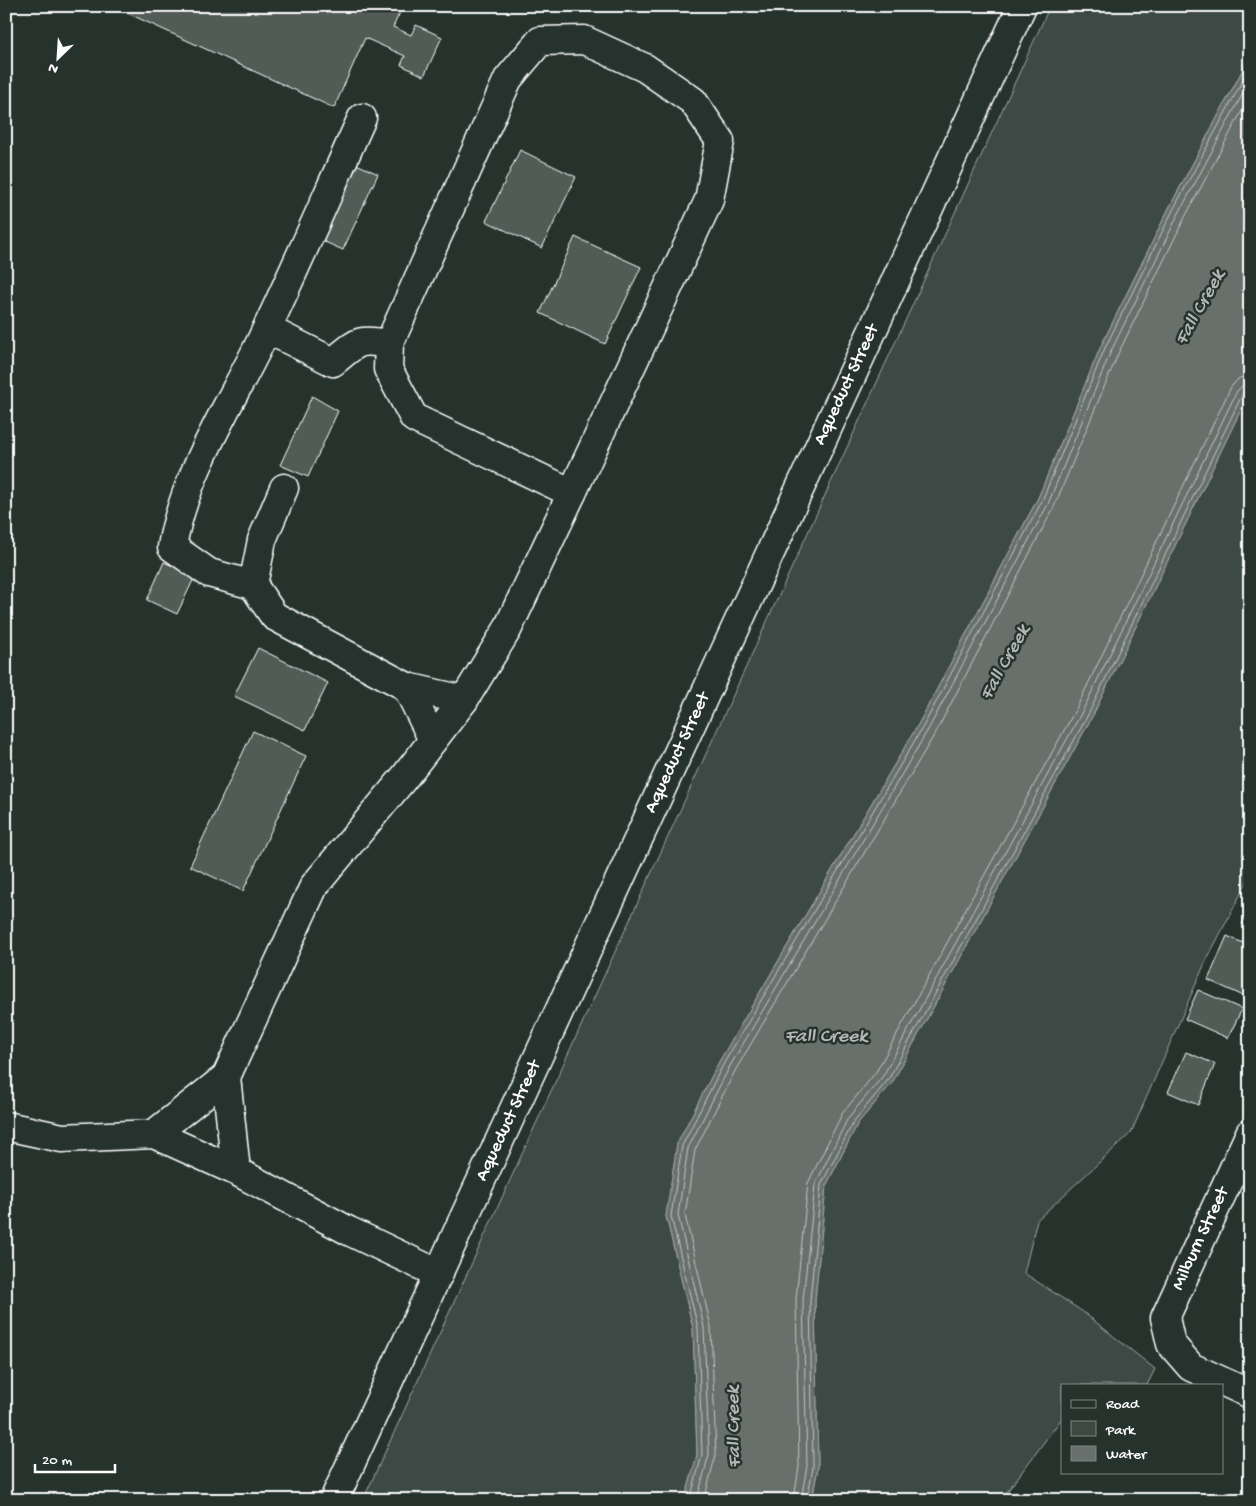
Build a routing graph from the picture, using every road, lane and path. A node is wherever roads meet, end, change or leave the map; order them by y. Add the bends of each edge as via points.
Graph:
1 (1022, 6) edge
2 (362, 118) dead end
3 (267, 329) junction
4 (389, 344) junction
5 (284, 488) dead end
6 (572, 493) junction
7 (253, 585) junction
8 (407, 687) junction
9 (464, 700) junction
10 (433, 740) junction
11 (226, 1077) junction
12 (6, 1126) edge
13 (1250, 1133) edge
14 (154, 1134) junction
15 (236, 1171) junction
16 (439, 1274) junction
17 (1250, 1394) edge
18 (334, 1500) edge

1 - 16 street, Aqueduct Street
2 - 3 street
3 - 4 street via 332,362 365,340
3 - 7 street via 176,520 172,547 209,573
4 - 6 street via 388,369 414,418
4 - 6 street via 508,79 540,41 584,40 644,68 693,101 720,141 709,200
5 - 7 street via 262,540
6 - 9 street via 507,630
7 - 8 street via 274,616
8 - 9 street
8 - 10 street
9 - 10 street
10 - 11 street via 314,886
11 - 14 street
11 - 15 street
12 - 14 street via 62,1138
13 - 17 street, Milburn Street via 1165,1318 1171,1344 1191,1367
14 - 15 street
15 - 16 street via 348,1232
16 - 18 street, Aqueduct Street

